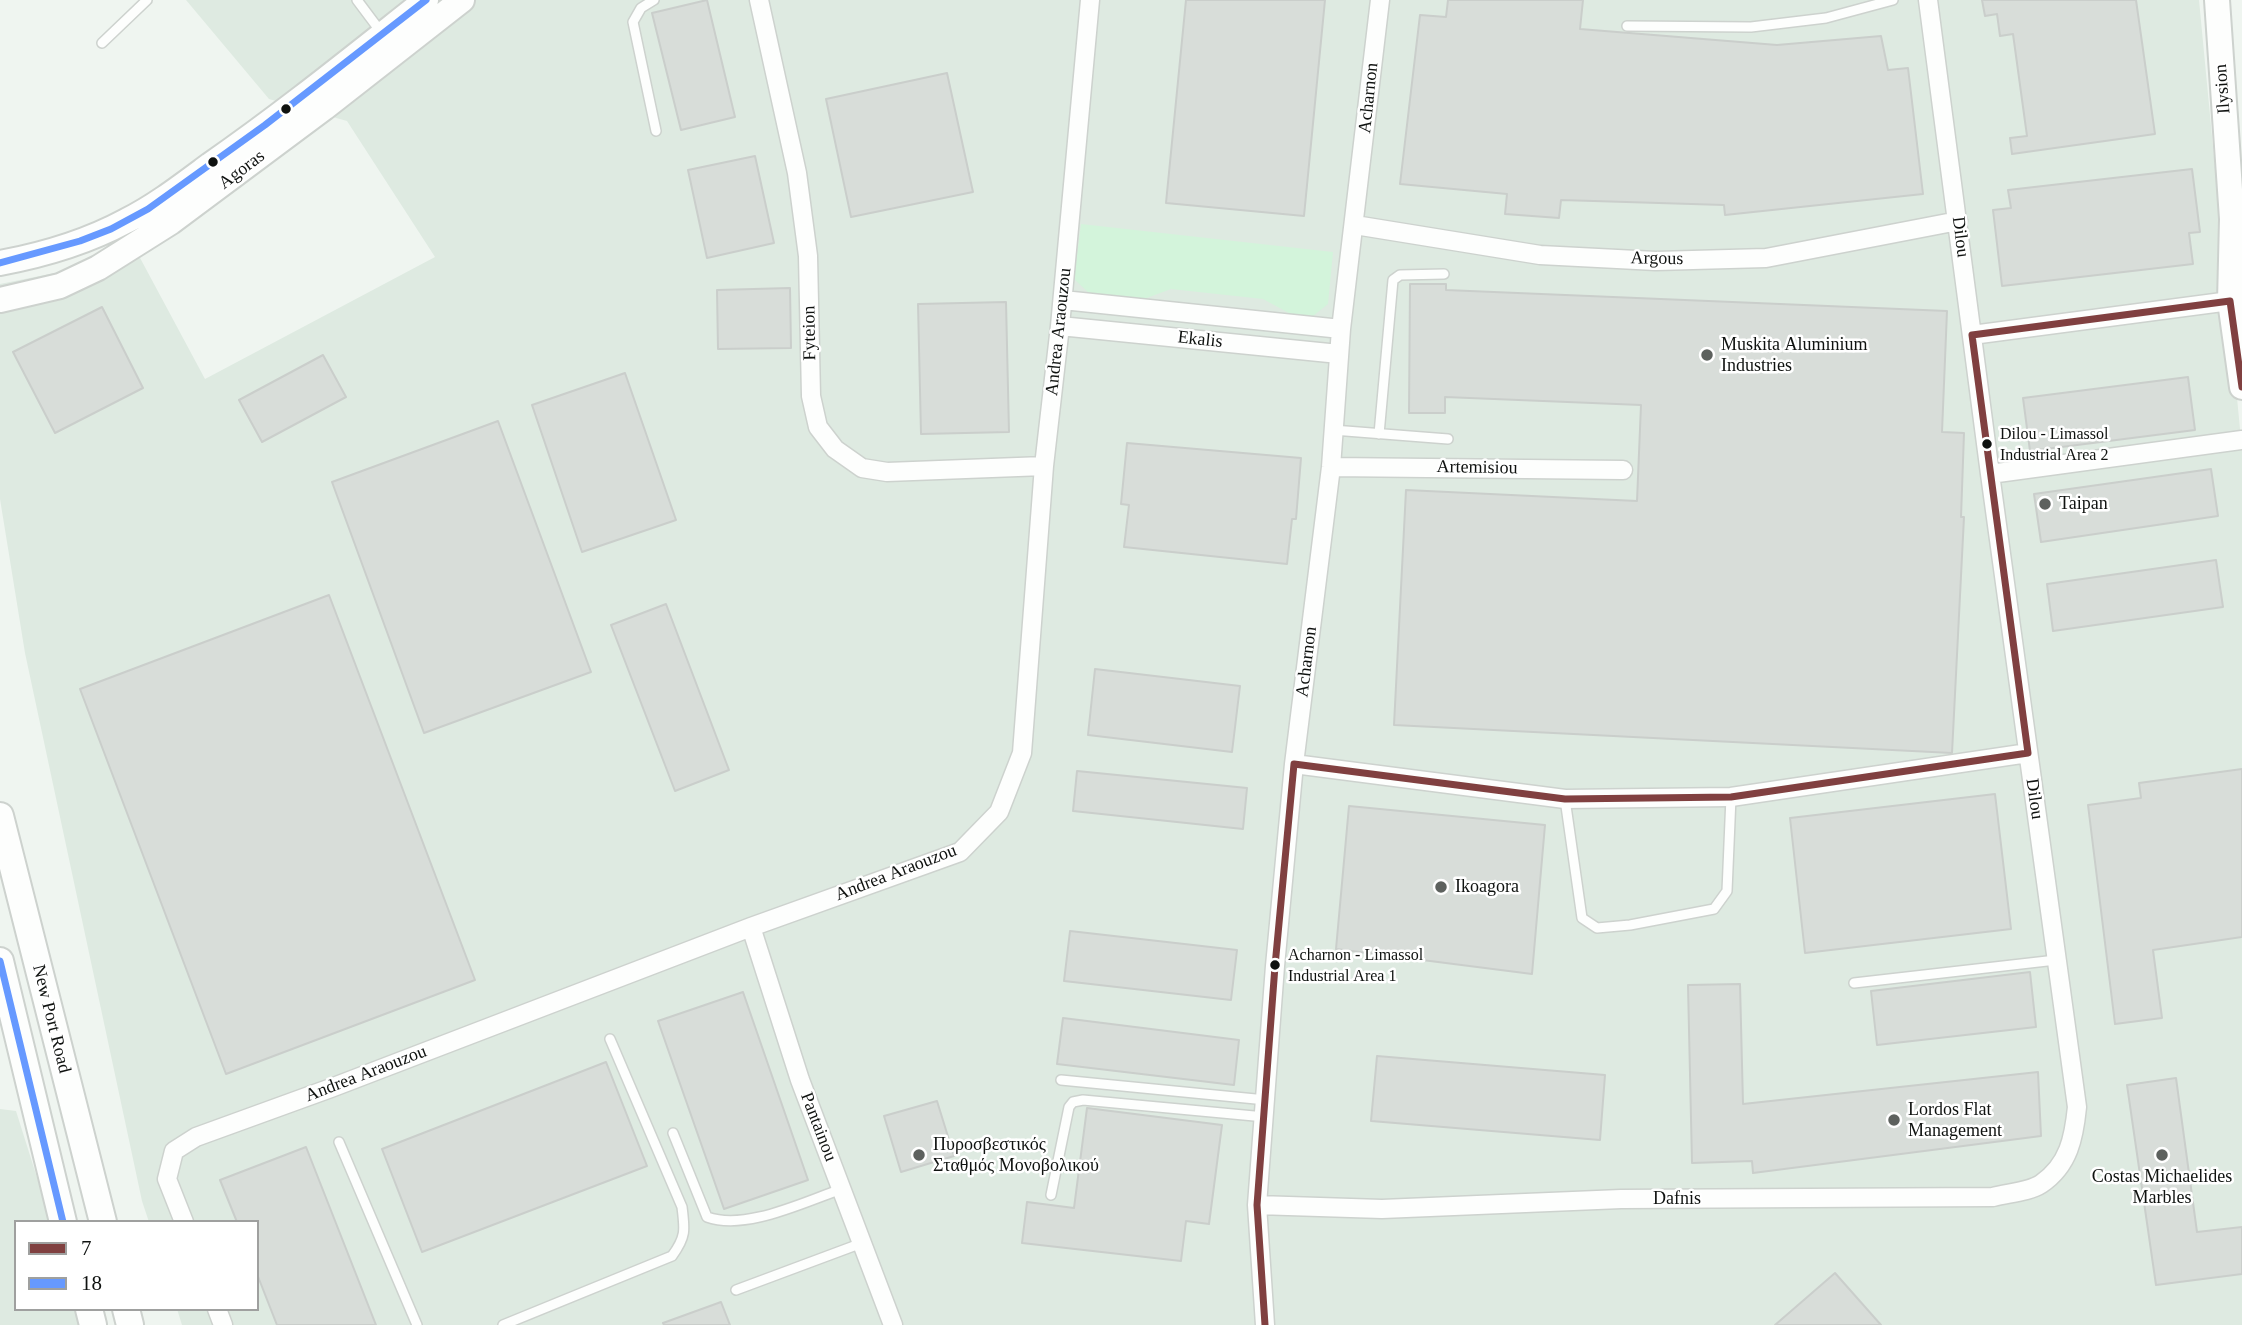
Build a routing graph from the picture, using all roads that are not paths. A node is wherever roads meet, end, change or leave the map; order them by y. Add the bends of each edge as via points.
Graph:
1 (148, 0) edge
2 (357, 0) edge
3 (426, 0) edge
4 (462, 0) edge
5 (654, 0) edge
6 (759, 0) edge
7 (1090, 0) edge
8 (1380, 0) edge
9 (1893, 0) edge
10 (1928, 0) edge
11 (2217, 0) edge
12 (1627, 26) dead end
13 (383, 34) junction
14 (102, 43) dead end
15 (656, 131) dead end
16 (2237, 218) edge
17 (1958, 221) junction
18 (1355, 225) junction
19 (0, 263) edge
20 (1444, 274) dead end
21 (0, 300) edge
22 (1063, 300) junction
23 (2230, 301) junction
24 (1060, 326) junction
25 (1341, 329) junction
26 (1972, 335) junction
27 (1339, 354) junction
28 (2242, 387) edge
29 (1333, 430) junction
30 (1379, 433) junction
31 (1448, 439) dead end
32 (2242, 440) edge
33 (1044, 466) junction
34 (1331, 467) junction
35 (1623, 470) dead end
36 (1990, 474) junction
37 (2028, 753) junction
38 (1294, 764) junction
39 (1731, 797) junction
40 (1565, 799) junction
41 (0, 816) edge
42 (751, 927) junction
43 (2056, 960) junction
44 (0, 961) edge
45 (1854, 983) dead end
46 (610, 1039) dead end
47 (1061, 1080) dead end
48 (1265, 1109) junction
49 (673, 1133) dead end
50 (2073, 1141) joint
51 (339, 1142) dead end
52 (842, 1189) junction
53 (1051, 1195) dead end
54 (1256, 1205) junction
55 (63, 1220) edge
56 (102, 1220) edge
57 (183, 1220) edge
58 (862, 1243) junction
59 (736, 1290) dead end
60 (418, 1325) edge
61 (503, 1325) edge
62 (893, 1325) edge
63 (1265, 1325) edge

1 - 14 lane
2 - 13 lane
3 - 13 main road, Agoras
4 - 21 main road, Agoras via 171,222 60,286
5 - 15 lane via 641,8 633,22
6 - 33 street, Fyteion via 797,173 808,256 811,396 818,427 835,449 862,468
7 - 22 street, Andrea Araouzou
8 - 18 street, Acharnon
9 - 12 lane via 1826,18 1751,27
10 - 17 street, Dilou
11 - 16 main road, Ilysion
13 - 19 main road, Agoras via 252,136 127,221 61,248
16 - 23 main road, Ilysion
17 - 18 street, Argous via 1766,258 1656,261 1540,255
17 - 26 street, Dilou
18 - 25 street, Acharnon
20 - 30 lane via 1400,275 1392,280
22 - 24 street, Andrea Araouzou
22 - 25 street
23 - 26 street
23 - 28 main road, Ilysion
24 - 27 street, Ekalis
24 - 33 street, Andrea Araouzou
25 - 27 street, Acharnon
26 - 36 street, Dilou
27 - 29 street, Acharnon
29 - 30 lane
29 - 34 street, Acharnon
30 - 31 lane
32 - 36 street
33 - 42 street, Andrea Araouzou via 1022,753 999,812 960,852
34 - 35 street, Artemisiou
34 - 38 street, Acharnon
36 - 37 street, Dilou
37 - 39 street
37 - 43 street, Dilou
38 - 40 street
38 - 48 street, Acharnon
39 - 40 street
39 - 40 lane via 1727,891 1714,909 1597,928 1581,918
41 - 56 main road, New Port Road
42 - 52 street, Pantainou via 800,1080
42 - 57 street, Andrea Araouzou via 196,1137 174,1151 167,1179
43 - 45 lane
43 - 50 street, Dilou via 2077,1107
44 - 55 main road, New Port Road
46 - 61 lane via 682,1207 685,1230 681,1244 672,1256
47 - 48 lane
48 - 53 lane via 1073,1102
48 - 54 street, Acharnon
49 - 52 lane via 707,1217 718,1221 750,1220
50 - 54 street, Dafnis via 2060,1166 2040,1185 1993,1197 1621,1199 1382,1209
51 - 60 lane
52 - 58 street, Pantainou
54 - 63 street, Acharnon
58 - 59 lane
58 - 62 street, Pantainou

